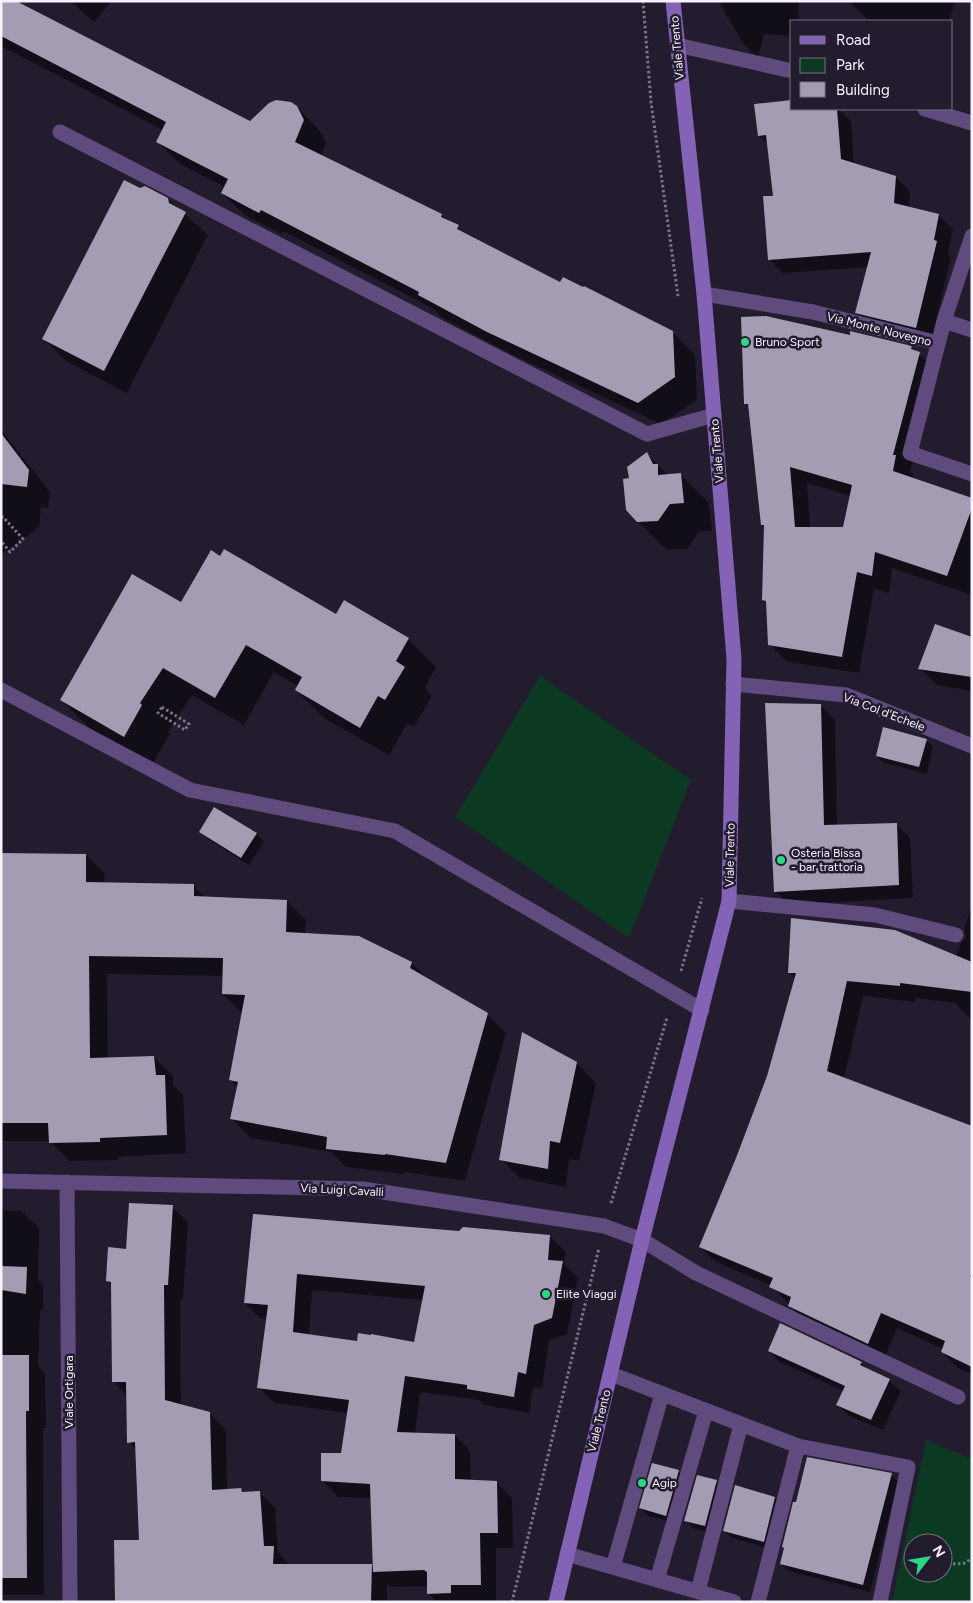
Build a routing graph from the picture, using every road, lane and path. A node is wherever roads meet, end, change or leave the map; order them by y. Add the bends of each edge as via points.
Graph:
1 (642, 1) edge
2 (673, 1) edge
3 (677, 45) junction
4 (790, 71) edge
5 (928, 110) edge
6 (972, 123) edge
7 (60, 132) dead end
8 (972, 236) edge
9 (704, 294) junction
10 (678, 298) dead end
11 (944, 321) junction
12 (972, 330) edge
13 (938, 343) junction
14 (714, 415) junction
15 (972, 474) edge
16 (1, 518) edge
17 (1, 541) edge
18 (734, 684) junction
19 (1, 690) edge
20 (162, 707) joint
21 (972, 746) edge
22 (704, 894) dead end
23 (730, 901) junction
24 (956, 935) dead end
25 (674, 994) junction
26 (702, 1010) junction
27 (1, 1181) edge
28 (67, 1182) junction
29 (604, 1226) junction
30 (642, 1240) junction
31 (611, 1374) junction
32 (662, 1394) junction
33 (958, 1397) dead end
34 (706, 1410) junction
35 (741, 1424) junction
36 (798, 1446) junction
37 (567, 1554) junction
38 (972, 1558) edge
39 (953, 1564) edge
40 (613, 1567) junction
41 (657, 1580) junction
42 (698, 1592) junction
43 (70, 1602) edge
44 (512, 1602) edge
45 (556, 1602) edge
46 (734, 1602) edge
47 (758, 1602) edge
48 (880, 1602) edge

1 - 10 path via 651,102
2 - 3 main road, Viale Trento
3 - 4 street
3 - 9 main road, Viale Trento
5 - 6 street
7 - 14 street via 647,434
8 - 11 street
9 - 13 street, Via Monte Novegno via 812,312
9 - 14 main road, Viale Trento
11 - 12 street
11 - 13 street
13 - 15 street, Via Monte Novegno via 910,453
14 - 18 main road, Viale Trento
16 - 17 path via 23,539 10,552
18 - 21 street, Via Col d'Echele via 846,695
18 - 23 main road, Viale Trento
19 - 25 street via 190,790 395,831
20 - 20 path via 189,724 185,730 158,713
22 - 25 path
23 - 24 street, Viale Trento via 875,915
23 - 26 main road, Viale Trento
25 - 26 street
25 - 29 path
26 - 30 main road, Viale Trento
27 - 28 street, Via Luigi Cavalli
28 - 29 street, Via Luigi Cavalli via 363,1189
28 - 43 street, Viale Ortigara
29 - 30 street, Via Luigi Cavalli
29 - 44 path
30 - 31 main road, Viale Trento
30 - 33 street via 696,1273
31 - 32 street
31 - 37 main road, Viale Trento
32 - 34 street
32 - 40 street
34 - 35 street
34 - 41 street
35 - 36 street
35 - 42 street
36 - 47 street
36 - 48 street via 908,1467
37 - 40 street
37 - 45 main road, Viale Trento
38 - 39 path via 966,1563
40 - 41 street
41 - 42 street
42 - 46 street

